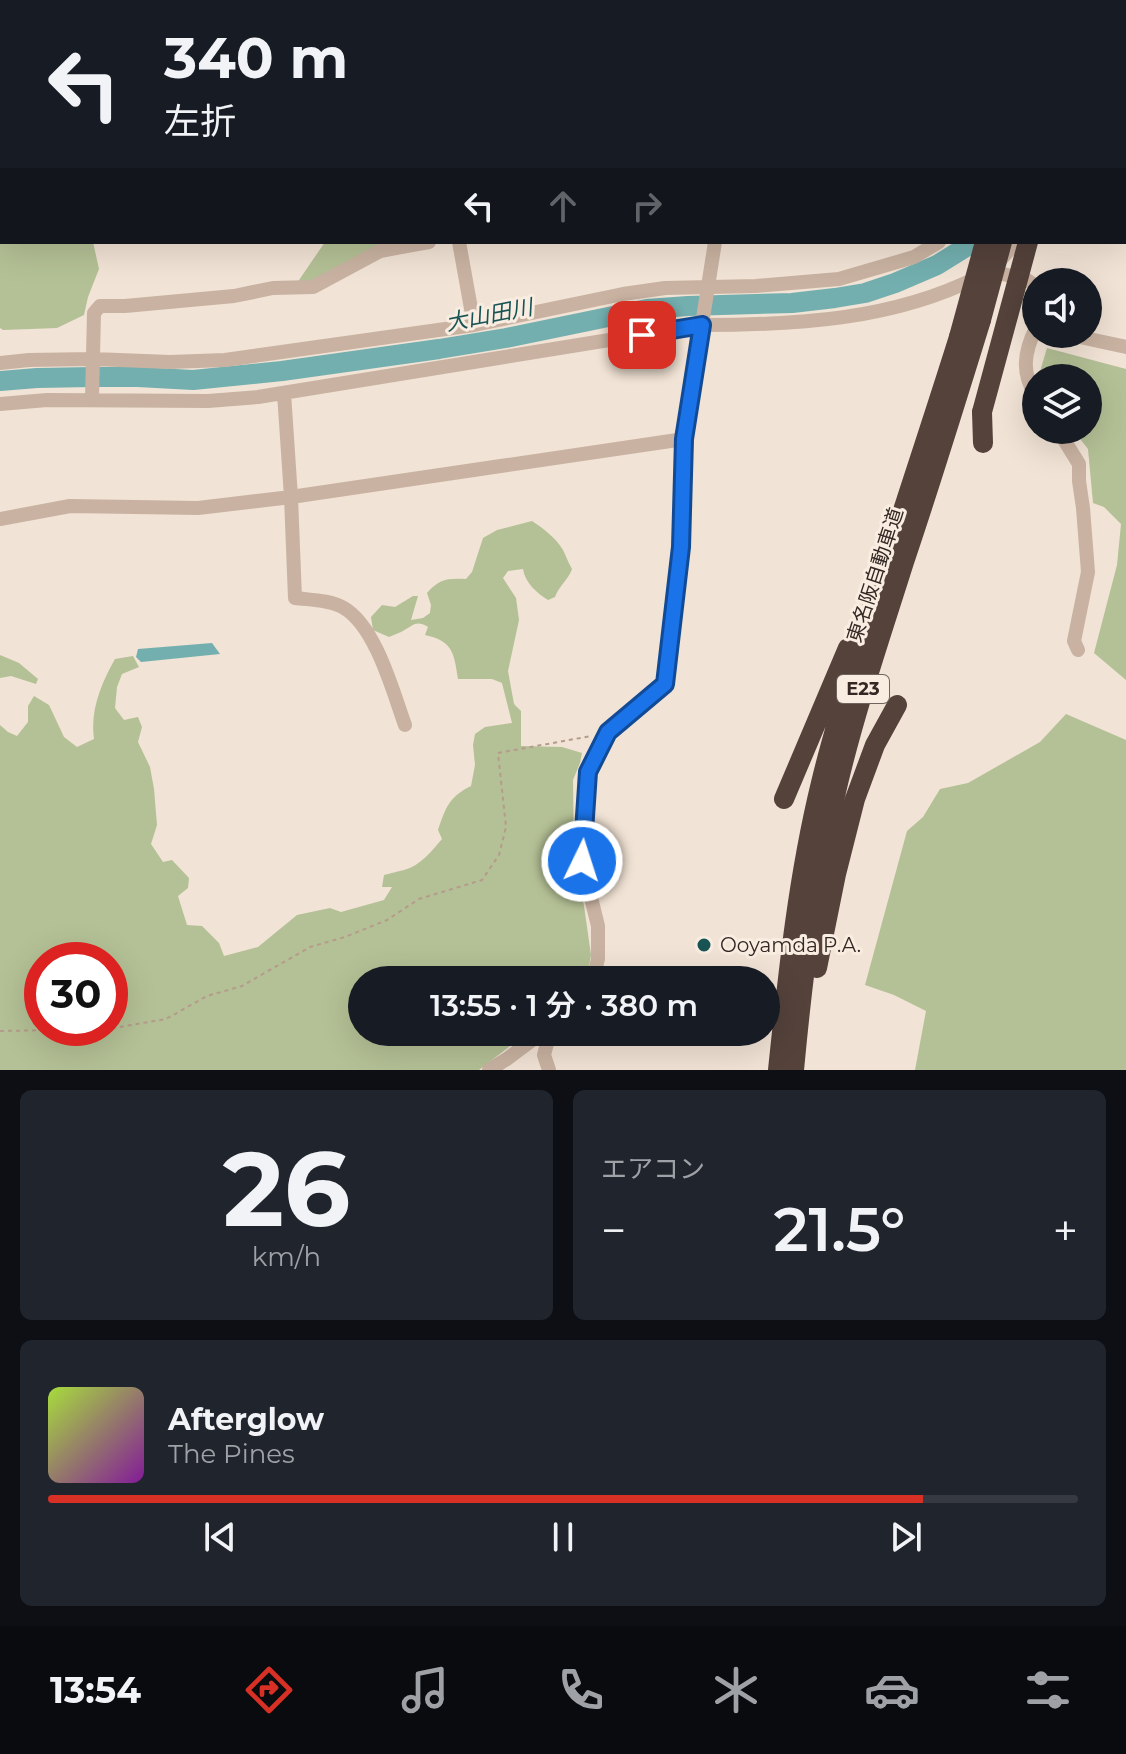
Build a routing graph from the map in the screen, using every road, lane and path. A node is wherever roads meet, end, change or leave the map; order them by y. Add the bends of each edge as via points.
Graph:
1 (416, 244) edge
2 (459, 244) edge
3 (715, 244) edge
4 (936, 244) edge
5 (984, 244) edge
6 (1001, 244) edge
7 (1014, 244) edge
8 (1027, 244) edge
9 (991, 271) junction
10 (1022, 279) edge
11 (708, 288) junction
12 (702, 323) junction
13 (474, 325) junction
14 (1102, 342) edge
15 (1126, 348) edge
16 (93, 359) junction
17 (0, 363) edge
18 (284, 393) junction
19 (92, 399) junction
20 (0, 404) edge
21 (684, 439) junction
22 (983, 443) dead end
23 (1067, 444) edge
24 (291, 497) junction
25 (0, 519) edge
26 (881, 576) junction
27 (1078, 650) dead end
28 (897, 705) dead end
29 (405, 725) dead end
30 (608, 732) junction
31 (784, 799) dead end
32 (596, 966) edge
33 (0, 1031) edge
34 (524, 1046) edge
35 (546, 1046) edge
36 (489, 1070) edge
37 (549, 1070) edge
38 (778, 1070) edge
39 (795, 1070) edge

1 - 16 street via 380,251 313,287 100,306 94,313
2 - 13 street
3 - 11 street
4 - 11 street via 914,257 839,279
5 - 26 highway, 東名阪自動車道 / E23, bridge
6 - 39 highway, 東名阪自動車道 / E23, bridge via 837,784 809,934
7 - 9 street
8 - 22 highway, bridge via 982,412
9 - 10 street
9 - 12 street via 958,288 883,311 769,325
11 - 12 street
11 - 13 street via 623,294
12 - 18 street
12 - 21 street
13 - 16 street via 199,362
14 - 15 street
16 - 17 street
16 - 19 street
18 - 19 street via 208,401
18 - 24 street
19 - 20 street
21 - 24 street
21 - 30 street via 681,547 665,684
23 - 27 street via 1079,464 1088,572 1074,641
24 - 25 street via 198,508 70,506
24 - 29 street via 295,598 330,603 356,618 377,650
26 - 31 highway via 866,600
26 - 38 highway, 東名阪自動車道 / E23 via 821,783 793,933
28 - 39 highway via 855,799
30 - 32 street via 588,772 582,861 598,926
30 - 33 path via 498,753 506,827 499,855 482,880 419,899 387,920 310,947 242,986 207,996 166,1019 108,1029
34 - 36 street
35 - 37 street

